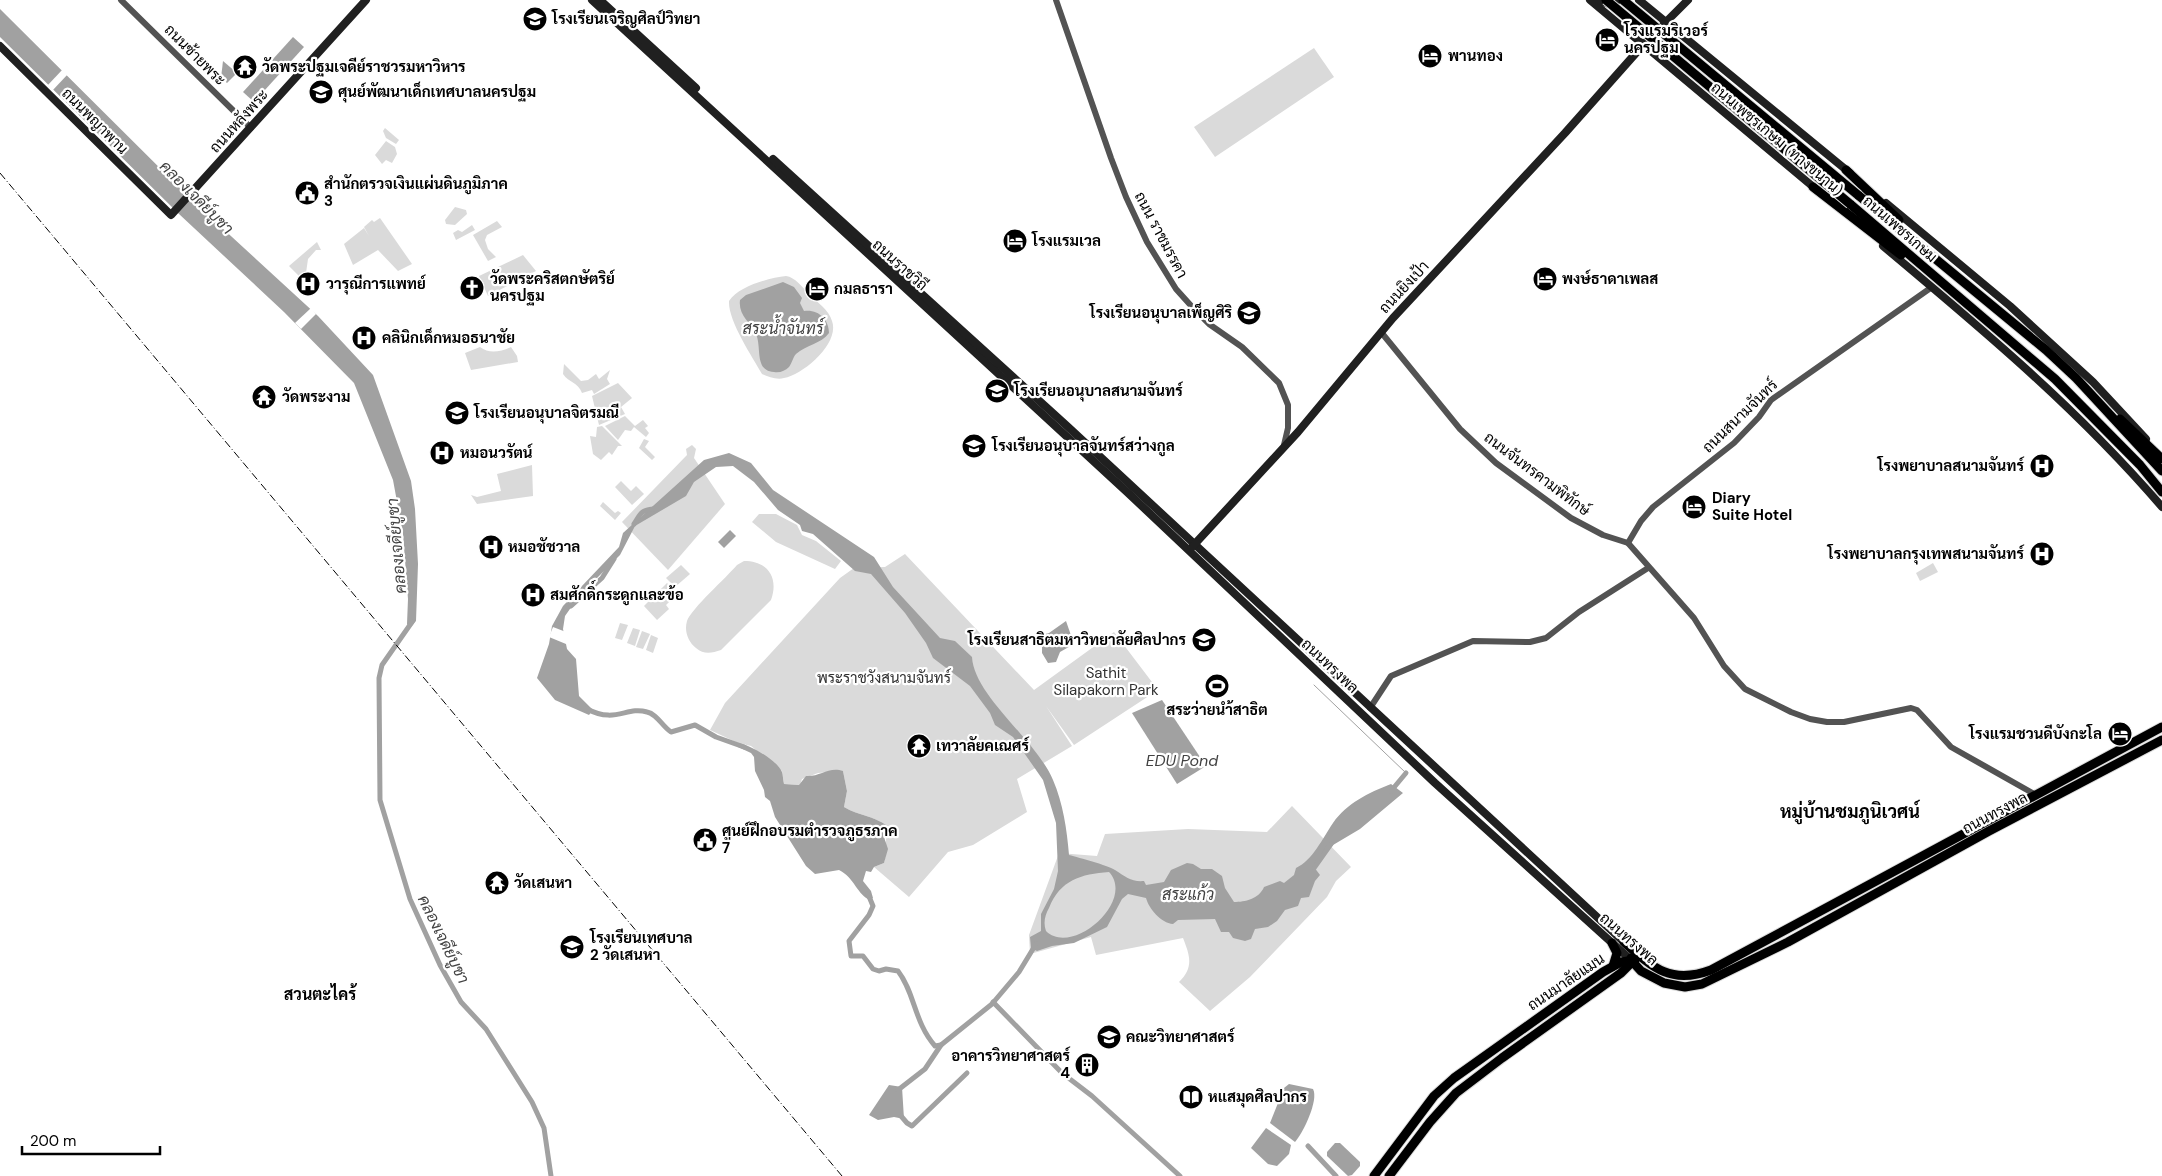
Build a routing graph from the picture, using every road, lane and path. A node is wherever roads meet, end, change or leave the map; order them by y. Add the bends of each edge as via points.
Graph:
1 (121, 0) edge
2 (366, 0) edge
3 (592, 0) edge
4 (600, 0) edge
5 (1056, 0) edge
6 (1590, 0) edge
7 (1598, 0) edge
8 (1606, 0) edge
9 (1618, 0) edge
10 (1623, 0) edge
11 (1639, 0) edge
12 (1688, 0) edge
13 (1667, 23) junction
14 (1644, 44) junction
15 (0, 46) edge
16 (1711, 58) junction
17 (1696, 87) junction
18 (251, 128) junction
19 (1846, 170) junction
20 (1813, 186) junction
21 (172, 214) joint
22 (1946, 266) junction
23 (1932, 287) junction
24 (1946, 287) junction
25 (1381, 332) junction
26 (962, 335) junction
27 (2076, 378) junction
28 (1284, 445) junction
29 (2162, 459) edge
30 (2162, 471) edge
31 (2162, 492) edge
32 (2162, 507) edge
33 (1628, 543) junction
34 (1194, 544) junction
35 (1189, 551) junction
36 (1648, 568) junction
37 (1369, 706) junction
38 (1360, 712) junction
39 (2162, 727) edge
40 (2162, 740) edge
41 (2126, 746) junction
42 (2131, 756) junction
43 (2036, 795) junction
44 (1624, 942) junction
45 (1612, 943) junction
46 (1631, 960) junction
47 (1613, 966) junction
48 (1644, 967) junction
49 (1621, 973) junction
50 (1374, 1176) edge
51 (1389, 1176) edge

1 - 18 street, ถนนซ้ายพระ
2 - 18 main road, ถนนหลังพระ
3 - 26 main road, ถนนราชวิถี
4 - 26 main road, ถนนราชวิถี
5 - 28 street, ถนน ราชมรรคา via 1126,197 1147,242 1176,289 1194,309 1242,347 1279,383 1288,405 1289,423
6 - 14 main road, ถนนเพชรเกษม (ทางขนาน)
7 - 9 main road via 1609,4
8 - 24 highway, ถนนเพชรเกษม, bridge
10 - 22 highway, ถนนเพชรเกษม, bridge
11 - 13 main road, ถนนเพชรเกษม (ทางขนาน)
12 - 13 main road, ถนนยิงเป้า
13 - 14 main road, ถนนยิงเป้า
13 - 16 main road, ถนนเพชรเกษม (ทางขนาน)
14 - 17 main road, ถนนเพชรเกษม (ทางขนาน)
14 - 25 main road, ถนนยิงเป้า
15 - 21 main road, ถนนพญาพาน
16 - 17 main road via 1693,56 1683,62 1683,73
16 - 19 main road, ถนนเพชรเกษม (ทางขนาน)
17 - 20 main road, ถนนเพชรเกษม (ทางขนาน)
18 - 21 main road, ถนนหลังพระ
19 - 22 highway
19 - 29 main road, ถนนเพชรเกษม (ทางขนาน) via 2004,301 2093,382
20 - 23 main road, ถนนเพชรเกษม (ทางขนาน)
20 - 24 highway
22 - 27 highway, ถนนเพชรเกษม
23 - 32 main road, ถนนเพชรเกษม (ทางขนาน) via 2083,420
23 - 33 street, ถนนสนามจันทร์ via 1771,400 1734,443 1653,507
24 - 31 highway, ถนนเพชรเกษม via 2055,378
25 - 28 main road, ถนนยิงเป้า
25 - 33 street, ถนนจันทรคามพิทักษ์ via 1460,429 1496,463 1571,518
26 - 34 main road, ถนนราชวิถี
26 - 35 main road, ถนนราชวิถี
27 - 29 highway
27 - 30 highway, ถนนเพชรเกษม
28 - 34 main road, ถนนยิงเป้า
33 - 36 street
34 - 35 main road, ถนนยิงเป้า
34 - 37 main road, ถนนทรงพล
35 - 38 main road, ถนนทรงพล
36 - 37 street via 1583,609 1546,638 1530,642 1473,641 1391,676
36 - 43 street via 1694,618 1724,666 1745,689 1791,712 1819,721 1844,722 1911,708 1917,710 1951,747
37 - 38 main road
37 - 44 main road, ถนนทรงพล
38 - 45 main road, ถนนทรงพล
39 - 41 highway, ถนนทรงพล
40 - 42 highway, ถนนทรงพล
41 - 42 highway
41 - 43 highway, ถนนทรงพล
42 - 48 highway, ถนนทรงพล via 1788,942 1702,984 1670,985
43 - 48 highway, ถนนทรงพล via 1711,970 1684,977
44 - 46 highway
44 - 48 highway, ถนนทรงพล
45 - 46 main road, ถนนทรงพล
45 - 47 highway via 1617,953
46 - 47 highway, ถนนมาลัยแมน
46 - 48 highway, ถนนทรงพล
46 - 49 highway, ถนนมาลัยแมน
47 - 50 highway, ถนนมาลัยแมน via 1454,1078 1434,1096
48 - 49 highway
49 - 51 highway, ถนนมาลัยแมน via 1456,1093

